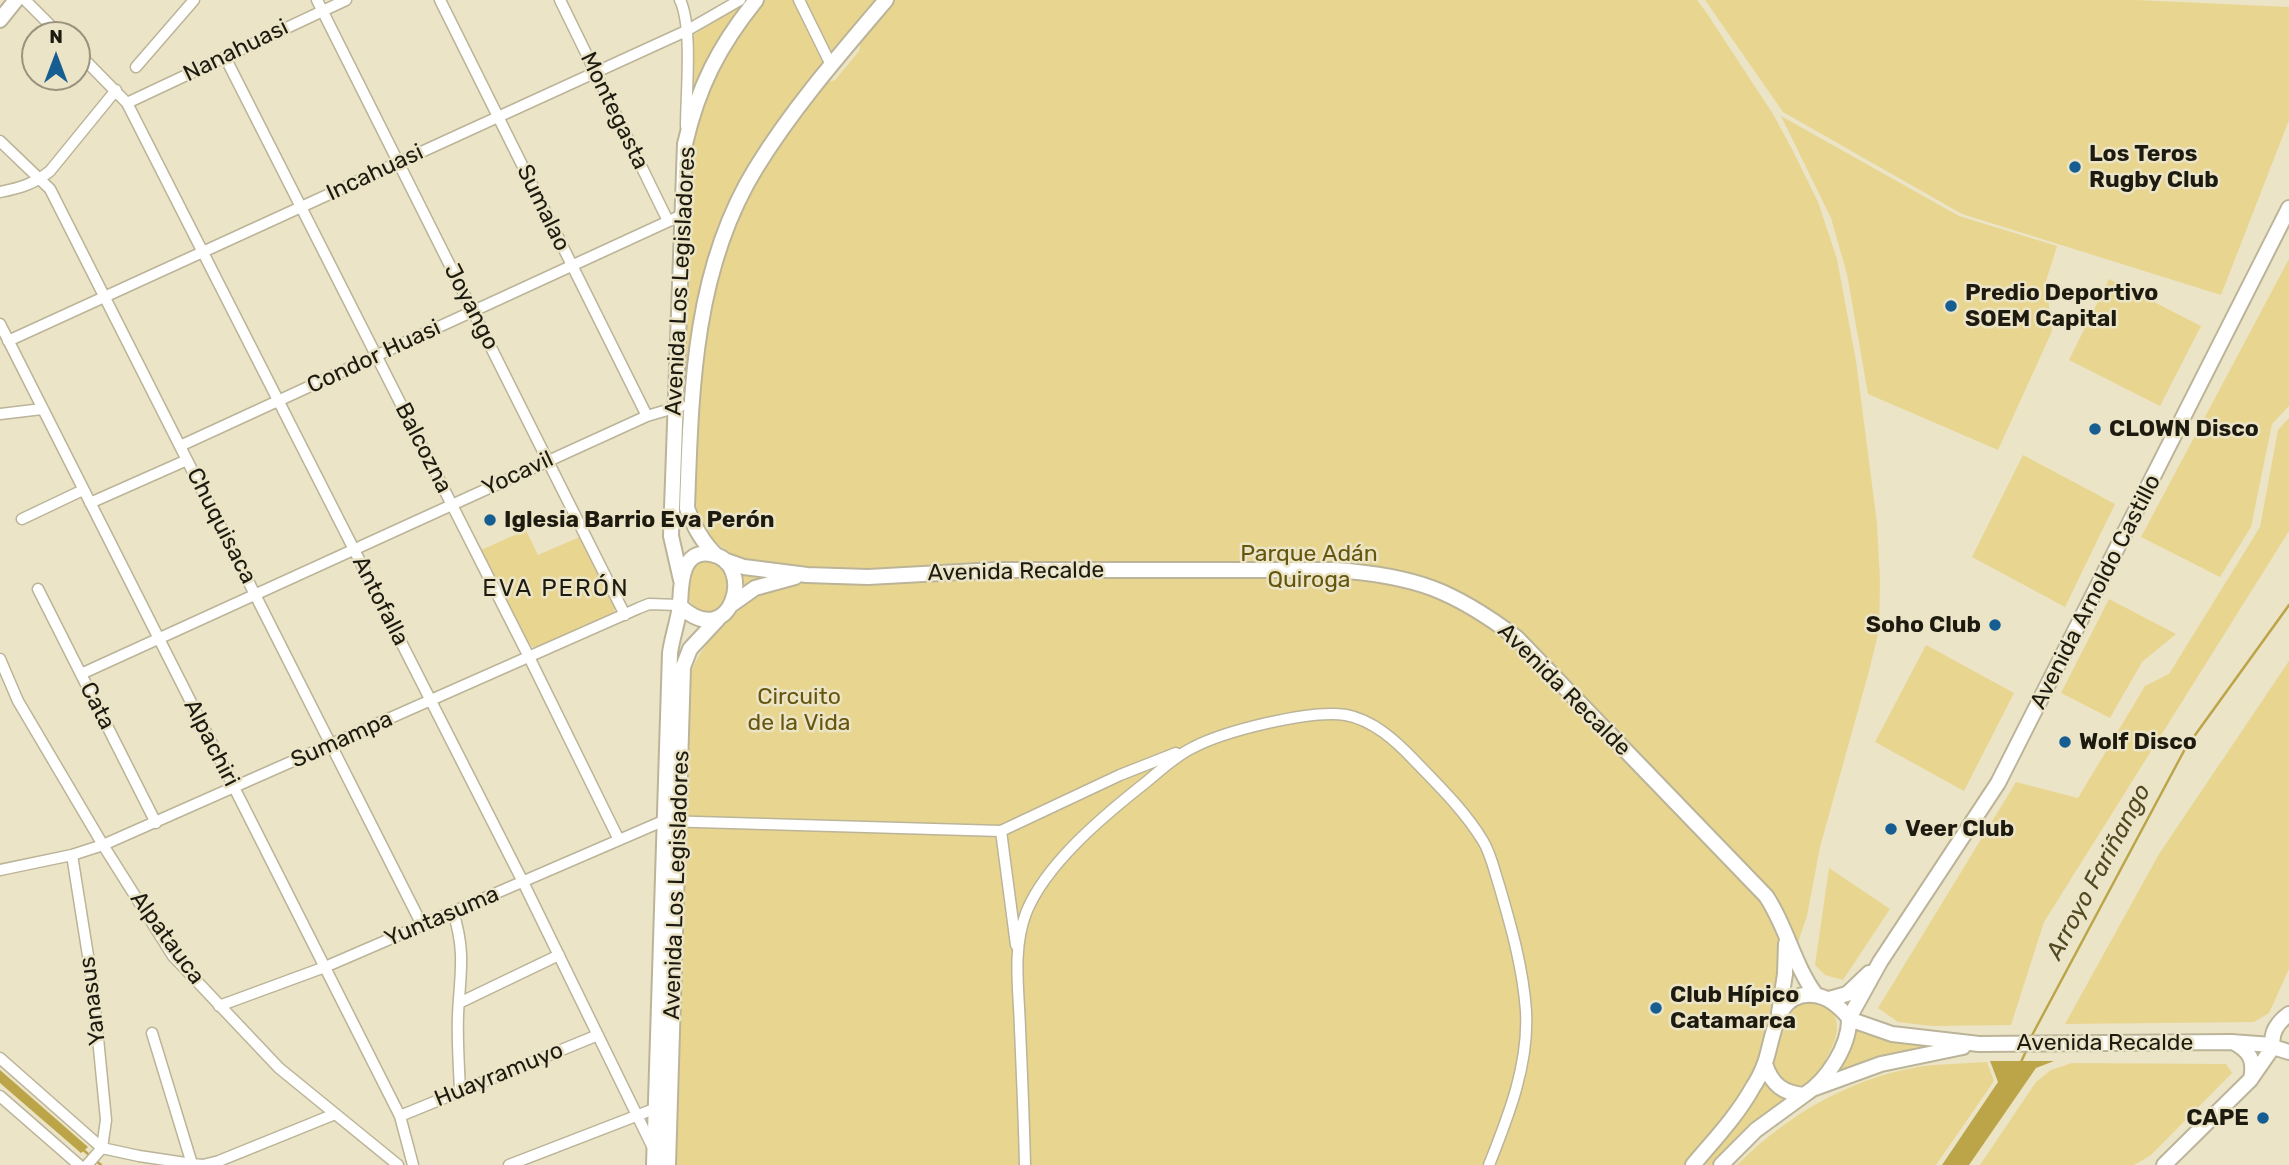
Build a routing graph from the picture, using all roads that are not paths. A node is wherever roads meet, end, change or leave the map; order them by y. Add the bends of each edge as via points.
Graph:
1 (16, 0) edge
2 (25, 0) edge
3 (317, 0) edge
4 (346, 0) edge
5 (440, 0) edge
6 (560, 0) edge
7 (680, 0) edge
8 (740, 0) edge
9 (756, 0) edge
10 (799, 0) edge
11 (886, 0) edge
12 (192, 1) edge
13 (323, 10) junction
14 (0, 20) edge
15 (46, 21) edge
16 (686, 31) junction
17 (225, 57) junction
18 (831, 65) junction
19 (91, 66) edge
20 (136, 67) dead end
21 (595, 72) junction
22 (116, 90) junction
23 (127, 103) junction
24 (498, 117) junction
25 (0, 141) edge
26 (685, 144) junction
27 (399, 162) junction
28 (39, 180) junction
29 (0, 192) edge
30 (301, 207) junction
31 (2289, 208) edge
32 (682, 215) junction
33 (668, 221) junction
34 (203, 252) junction
35 (572, 265) junction
36 (104, 297) junction
37 (473, 311) junction
38 (0, 324) edge
39 (8, 341) junction
40 (376, 356) junction
41 (279, 401) junction
42 (675, 406) junction
43 (691, 406) junction
44 (42, 409) junction
45 (0, 414) edge
46 (647, 416) junction
47 (180, 446) junction
48 (187, 460) junction
49 (548, 461) junction
50 (83, 490) junction
51 (90, 503) junction
52 (451, 505) junction
53 (22, 519) dead end
54 (354, 549) junction
55 (721, 558) junction
56 (807, 575) junction
57 (681, 580) junction
58 (38, 589) dead end
59 (255, 595) junction
60 (731, 605) junction
61 (680, 606) junction
62 (625, 615) junction
63 (719, 618) junction
64 (159, 639) junction
65 (529, 657) junction
66 (0, 659) edge
67 (81, 674) junction
68 (431, 701) junction
69 (331, 745) junction
70 (1193, 747) junction
71 (234, 788) junction
72 (663, 821) junction
73 (678, 822) junction
74 (156, 823) junction
75 (1001, 831) junction
76 (619, 840) junction
77 (103, 845) junction
78 (72, 855) junction
79 (0, 870) edge
80 (523, 882) junction
81 (453, 912) junction
82 (422, 925) junction
83 (1787, 938) junction
84 (1017, 950) junction
85 (559, 954) junction
86 (1880, 962) junction
87 (325, 967) junction
88 (1822, 997) junction
89 (2289, 1002) edge
90 (459, 1003) junction
91 (219, 1006) junction
92 (1779, 1014) junction
93 (1849, 1018) junction
94 (2282, 1020) edge
95 (152, 1033) dead end
96 (598, 1035) junction
97 (2231, 1042) junction
98 (1979, 1044) junction
99 (2273, 1046) junction
100 (2289, 1052) edge
101 (0, 1058) edge
102 (2289, 1058) edge
103 (1765, 1064) junction
104 (2250, 1080) junction
105 (460, 1091) junction
106 (1809, 1092) junction
107 (0, 1096) edge
108 (654, 1109) junction
109 (335, 1114) junction
110 (637, 1115) junction
111 (400, 1116) junction
112 (654, 1149) junction
113 (91, 1158) edge
114 (140, 1161) edge
115 (192, 1164) edge
116 (398, 1165) edge
117 (413, 1165) edge
118 (509, 1165) edge
119 (653, 1165) edge
120 (662, 1165) edge
121 (668, 1165) edge
122 (1025, 1165) edge
123 (1489, 1165) edge
124 (1693, 1165) edge
125 (1721, 1165) edge
126 (2165, 1165) edge

1 - 14 main road
2 - 15 street
3 - 13 street, Joyango
4 - 13 street, Nanahuasi
5 - 24 street, Sumalao
6 - 21 street, Montegasta
7 - 16 street
8 - 16 street, Incahuasi
9 - 26 main road, Avenida Los Legisladores via 713,62 693,109
10 - 18 street
11 - 18 main road, Avenida Los Legisladores
12 - 20 street
13 - 17 street, Nanahuasi
13 - 27 street, Joyango
16 - 21 street, Incahuasi
16 - 26 street
17 - 23 street, Nanahuasi
17 - 30 street, Balcozna
18 - 43 main road, Avenida Los Legisladores via 761,160 733,213 707,291
19 - 22 street, Antofalla
21 - 24 street, Incahuasi
21 - 33 street, Montegasta
22 - 23 street, Antofalla
22 - 28 street
23 - 34 street, Antofalla
24 - 27 street, Incahuasi
24 - 35 street, Sumalao
25 - 28 street, Chuquisaca
26 - 32 main road, Avenida Los Legisladores
27 - 30 street, Incahuasi
27 - 37 street, Joyango
28 - 29 street
28 - 36 street, Chuquisaca via 50,189
30 - 34 street, Incahuasi
30 - 40 street, Balcozna
31 - 86 main road, Avenida Arnoldo Castillo via 1998,783
32 - 33 street, Condor Huasi
32 - 42 main road, Avenida Los Legisladores
33 - 35 street, Condor Huasi
34 - 36 street, Incahuasi
34 - 41 street, Antofalla
35 - 37 street, Condor Huasi
35 - 46 street, Sumalao
36 - 39 street, Incahuasi
36 - 47 street, Chuquisaca
37 - 40 street, Condor Huasi
37 - 49 street, Joyango
38 - 39 street, Alpachiri
39 - 44 street, Alpachiri
40 - 41 street, Condor Huasi
40 - 52 street, Balcozna
41 - 47 street, Condor Huasi
41 - 54 street, Antofalla
42 - 43 street, Yocavil
42 - 46 street, Yocavil
42 - 57 main road, Avenida Los Legisladores via 671,536
43 - 55 main road, Avenida Los Legisladores via 688,508 693,525
44 - 45 street
44 - 50 street, Alpachiri
46 - 49 street, Yocavil
47 - 48 street, Chuquisaca
48 - 51 street
48 - 59 street, Chuquisaca
49 - 52 street, Yocavil
49 - 62 street, Joyango
50 - 51 street, Alpachiri
50 - 53 street
51 - 64 street, Alpachiri
52 - 54 street, Yocavil
52 - 65 street, Balcozna
54 - 59 street, Yocavil
54 - 68 street, Antofalla
55 - 56 main road, Avenida Recalde
55 - 57 main road via 702,554 692,559
55 - 60 main road via 735,582
56 - 60 main road, Avenida Recalde via 765,584
56 - 83 main road, Avenida Recalde via 1336,569 1408,579 1445,591 1517,638 1766,896
57 - 61 main road
58 - 67 street, Cata
59 - 64 street, Yocavil
59 - 69 street, Chuquisaca
60 - 63 main road
61 - 62 street, Sumampa via 649,604
61 - 63 main road via 696,619
61 - 72 main road, Avenida Los Legisladores via 670,653
62 - 65 street, Sumampa
63 - 73 main road, Avenida Los Legisladores via 690,649 683,667
64 - 67 street, Yocavil
64 - 71 street, Alpachiri
65 - 68 street, Sumampa
65 - 76 street, Balcozna
66 - 77 street, Alpatauca via 18,701
67 - 74 street, Cata
68 - 69 street, Sumampa
68 - 80 street, Antofalla
69 - 71 street, Sumampa
69 - 82 street, Chuquisaca
70 - 75 street via 1120,775
70 - 84 street via 1115,806 1063,858 1026,912
70 - 123 street via 1276,721 1345,715 1362,720 1404,750 1452,800 1482,840 1516,942 1526,1013 1518,1082
71 - 74 street, Sumampa
71 - 87 street, Alpachiri
72 - 73 street
72 - 76 street, Yuntasuma
72 - 108 main road, Avenida Los Legisladores
73 - 75 street
73 - 121 main road, Avenida Los Legisladores
74 - 77 street, Sumampa
75 - 84 street
76 - 80 street, Yuntasuma
77 - 78 street, Sumampa
77 - 91 street, Alpatauca via 173,956
78 - 79 street, Sumampa
78 - 113 street, Yanasus via 93,987 106,1120
80 - 81 street, Yuntasuma
80 - 85 street, Antofalla
81 - 82 street, Yuntasuma
81 - 90 street via 463,951
82 - 87 street, Yuntasuma
83 - 88 main road, Avenida Recalde via 1805,979
83 - 92 main road, Avenida Recalde
84 - 122 street
85 - 90 street
85 - 96 street, Antofalla
86 - 88 main road, Avenida Arnoldo Castillo via 1853,989 1841,996
86 - 93 main road, Avenida Arnoldo Castillo
87 - 91 street, Yuntasuma
87 - 111 street, Alpachiri
88 - 92 main road via 1797,997
88 - 93 main road
89 - 94 main road
90 - 105 street
91 - 109 street, Alpatauca via 279,1068
92 - 103 main road
93 - 98 main road, Avenida Recalde via 1892,1034
93 - 106 main road via 1841,1049
94 - 97 main road, Avenida Recalde
94 - 99 main road
95 - 115 street
96 - 105 street, Huayramuyo
96 - 110 street, Antofalla
97 - 98 main road, Avenida Recalde
97 - 99 main road, Avenida Recalde
97 - 104 main road via 2250,1055
98 - 106 main road, Avenida Recalde via 1881,1064
99 - 100 main road, Avenida Recalde
99 - 104 main road
101 - 113 street
102 - 104 main road
103 - 106 main road via 1774,1084 1792,1094
103 - 124 main road via 1745,1101
104 - 126 main road
105 - 111 street, Huayramuyo
106 - 125 main road via 1756,1129
107 - 113 street
108 - 110 street
108 - 112 main road, Avenida Los Legisladores
109 - 115 street via 219,1161
109 - 116 street, Alpatauca
110 - 112 street, Antofalla
110 - 118 street
111 - 117 street, Alpachiri
112 - 119 main road, Avenida Los Legisladores
112 - 120 street, Antofalla
113 - 114 street
114 - 115 street

